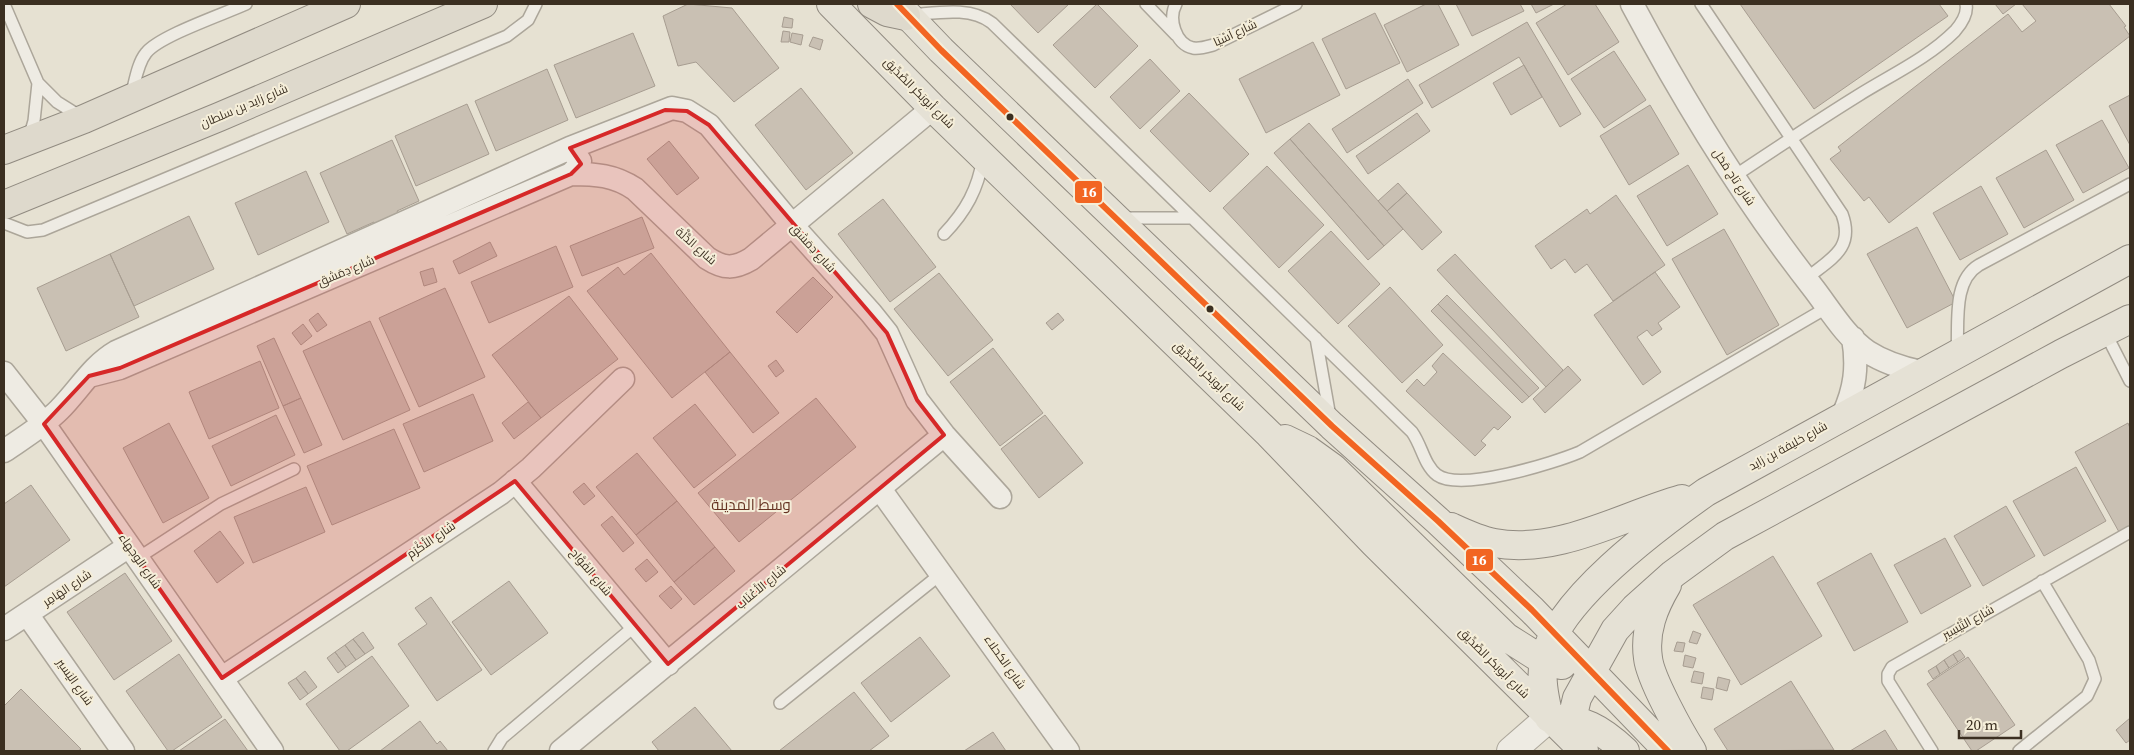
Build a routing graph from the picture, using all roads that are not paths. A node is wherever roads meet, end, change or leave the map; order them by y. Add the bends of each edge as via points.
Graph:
1 (4, 4) edge
2 (246, 4) edge
3 (346, 4) edge
4 (454, 4) edge
5 (483, 4) edge
6 (536, 4) edge
7 (831, 4) edge
8 (872, 4) edge
9 (981, 4) edge
10 (1146, 4) edge
11 (1176, 4) edge
12 (1296, 4) edge
13 (1632, 4) edge
14 (1702, 4) edge
15 (1966, 4) edge
16 (949, 8) edge
17 (901, 10) edge
18 (982, 16) junction
19 (436, 24) junction
20 (1176, 34) junction
21 (38, 83) junction
22 (130, 98) junction
23 (933, 108) junction
24 (84, 119) junction
25 (1791, 138) junction
26 (16, 146) edge
27 (570, 148) junction
28 (984, 156) junction
29 (571, 174) junction
30 (1733, 177) junction
31 (2130, 184) edge
32 (4, 205) edge
33 (1116, 218) junction
34 (1192, 218) junction
35 (4, 223) edge
36 (792, 225) junction
37 (944, 234) dead end
38 (2130, 259) edge
39 (1806, 279) junction
40 (1828, 307) junction
41 (2130, 319) edge
42 (2105, 332) junction
43 (1316, 338) junction
44 (1853, 338) junction
45 (1957, 354) junction
46 (1921, 372) junction
47 (4, 373) edge
48 (88, 376) junction
49 (623, 379) dead end
50 (2130, 381) edge
51 (1843, 415) junction
52 (44, 424) junction
53 (1332, 426) junction
54 (1269, 434) junction
55 (944, 435) junction
56 (4, 451) edge
57 (294, 469) dead end
58 (515, 481) junction
59 (880, 488) junction
60 (1706, 492) junction
61 (1000, 497) dead end
62 (1438, 521) junction
63 (2130, 532) edge
64 (133, 552) junction
65 (942, 573) junction
66 (1673, 574) junction
67 (2042, 581) junction
68 (27, 614) junction
69 (636, 625) junction
70 (4, 629) edge
71 (1554, 633) junction
72 (1544, 660) junction
73 (668, 664) junction
74 (1591, 671) junction
75 (222, 678) junction
76 (780, 703) dead end
77 (1568, 736) edge
78 (575, 747) edge
79 (123, 751) edge
80 (272, 751) edge
81 (494, 751) edge
82 (1068, 751) edge
83 (1512, 751) edge
84 (1625, 751) edge
85 (1668, 751) edge
86 (1692, 751) edge
87 (1932, 751) edge
88 (2019, 751) edge

1 - 21 lane
2 - 22 lane via 169,38 146,52
3 - 22 highway
4 - 19 highway
5 - 19 highway, شارع زايد بن سلطان
6 - 35 lane via 528,20 507,36 44,230 27,232
7 - 23 main road, شارع أبوبَكر الصِّدِّيق
8 - 17 highway via 887,12
9 - 18 lane
10 - 20 lane, شارع آسْيَا
11 - 20 lane via 1173,20
12 - 20 lane, شارع آسْيَا via 1201,48 1191,48
13 - 30 street, شارع تاج مَحَل via 1669,73
14 - 25 lane
15 - 25 lane via 1963,21 1924,55
16 - 17 lane
16 - 18 lane
17 - 33 main road
18 - 34 lane
19 - 32 highway, شارع زايد بن سلطان
21 - 24 lane via 57,102
21 - 26 lane via 34,121
22 - 24 highway
23 - 28 main road, شارع أبوبَكر الصِّدِّيق
23 - 36 street, شارع الدَّلَّة
24 - 26 highway
25 - 30 lane
25 - 39 lane via 1842,214 1847,234 1837,253
27 - 29 street via 580,161
27 - 36 street, شارع دِمَشق via 672,108 687,112 710,125
27 - 48 street, شارع دِمَشق via 116,352 98,364
28 - 37 lane via 972,199
28 - 54 main road, شارع أبوبَكر الصِّدِّيق
29 - 36 street, شارع الدَّلَّة via 607,175 622,180 707,258 727,268 735,268 751,259
29 - 48 street, شارع دِمَشق via 120,368
30 - 39 street, شارع تاج مَحَل
31 - 45 lane via 1968,273 1961,287
33 - 34 lane
33 - 53 main road
34 - 43 lane
36 - 55 street, شارع دِمَشق via 887,333 918,400
38 - 45 main road, شارع خليفة بن زايد
39 - 40 street, شارع تاج مَحَل
40 - 43 lane via 1580,452 1550,463 1462,481 1440,477 1432,471 1412,432
40 - 44 street, شارع تاج مَحَل
41 - 42 main road
42 - 50 lane
42 - 66 main road via 1725,536
43 - 53 lane
44 - 46 street, شارع تاج مَحَل via 1884,361
44 - 51 street via 1856,378
45 - 46 main road, شارع خليفة بن زايد
46 - 51 main road, شارع خليفة بن زايد
47 - 52 street, شارع الوجهاء
48 - 52 street, شارع دِمَشق
49 - 58 street, شارع الأَكْرَم
51 - 60 main road, شارع خليفة بن زايد
52 - 56 street, شارع دِمَشق
52 - 64 street, شارع الوجهاء
53 - 62 main road
54 - 72 main road via 1291,441 1333,468 1506,637
54 - 77 main road, شارع أبوبَكر الصِّدِّيق via 1374,544
55 - 59 street, شارع الأَعْنَاب
55 - 61 street, شارع دِمَشق
57 - 64 lane via 220,504
58 - 69 street, شارع الفَوَّاح
58 - 75 street, شارع الأَكْرَم
59 - 65 street, شارع الكحلاء
59 - 73 street, شارع الأَعْنَاب
60 - 62 main road via 1552,542 1525,545 1494,543
60 - 71 main road, شارع خليفة بن زايد via 1664,521 1629,552 1581,598
62 - 71 main road
63 - 67 lane, شارع التَّيْسِير
64 - 68 street, شارع الهَامِر
64 - 75 street, شارع الوجهاء
65 - 76 lane
65 - 82 street, شارع الكحلاء
66 - 74 main road via 1615,630
66 - 86 main road via 1655,605 1648,633 1648,659 1671,714
67 - 87 lane, شارع التَّيْسِير via 1892,667 1888,681
67 - 88 lane via 2089,660 2095,679 2087,696
68 - 70 street, شارع الهَامِر
68 - 79 street, شارع اليَسير
69 - 73 street, شارع الفَوَّاح
69 - 81 lane via 502,738
71 - 72 main road, شارع خليفة بن زايد
71 - 74 main road
72 - 74 main road
72 - 77 main road, شارع خليفة بن زايد via 1543,687
73 - 78 street, شارع الأَعْنَاب
74 - 77 main road via 1577,698
74 - 85 main road
75 - 80 street, شارع الوجهاء
77 - 83 street
77 - 84 main road via 1595,727

